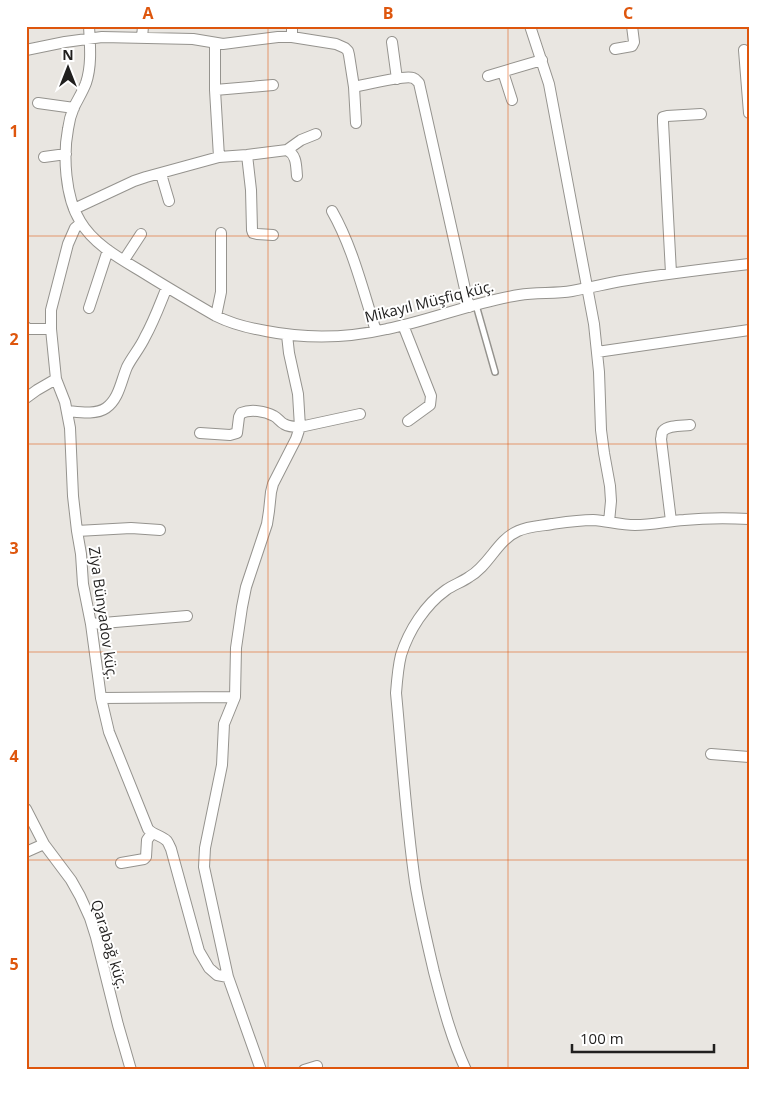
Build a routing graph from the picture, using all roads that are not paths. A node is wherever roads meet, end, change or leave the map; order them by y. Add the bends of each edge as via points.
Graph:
1 (89, 26) edge
2 (143, 26) edge
3 (292, 26) edge
4 (530, 26) edge
5 (632, 26) edge
6 (292, 37) junction
7 (90, 38) junction
8 (142, 38) junction
9 (392, 42) dead end
10 (215, 43) junction
11 (615, 49) dead end
12 (26, 50) edge
13 (744, 50) dead end
14 (542, 60) junction
15 (503, 72) junction
16 (488, 76) dead end
17 (397, 79) junction
18 (273, 85) dead end
19 (354, 87) junction
20 (215, 90) junction
21 (512, 100) dead end
22 (38, 103) dead end
23 (74, 108) junction
24 (749, 112) edge
25 (701, 114) dead end
26 (356, 123) dead end
27 (316, 134) dead end
28 (287, 150) junction
29 (66, 154) junction
30 (248, 155) junction
31 (44, 157) dead end
32 (219, 157) junction
33 (161, 174) junction
34 (296, 176) dead end
35 (169, 201) dead end
36 (74, 209) junction
37 (332, 211) dead end
38 (81, 223) junction
39 (221, 233) dead end
40 (141, 234) dead end
41 (273, 235) dead end
42 (108, 250) junction
43 (124, 260) junction
44 (749, 264) edge
45 (671, 273) junction
46 (167, 287) junction
47 (588, 288) junction
48 (472, 306) junction
49 (89, 308) dead end
50 (216, 316) junction
51 (403, 325) junction
52 (26, 328) edge
53 (51, 329) junction
54 (749, 330) edge
55 (376, 332) junction
56 (287, 335) junction
57 (597, 352) junction
58 (495, 372) dead end
59 (56, 379) junction
60 (26, 398) edge
61 (68, 412) junction
62 (360, 414) dead end
63 (408, 420) dead end
64 (690, 425) dead end
65 (300, 427) junction
66 (200, 433) dead end
67 (749, 519) edge
68 (670, 521) junction
69 (609, 522) junction
70 (160, 530) dead end
71 (76, 531) junction
72 (187, 616) dead end
73 (91, 624) junction
74 (101, 698) junction
75 (235, 698) junction
76 (712, 754) dead end
77 (749, 757) edge
78 (26, 809) edge
79 (152, 834) junction
80 (44, 844) junction
81 (26, 852) edge
82 (120, 863) dead end
83 (228, 977) junction
84 (317, 1066) dead end
85 (131, 1070) edge
86 (261, 1070) edge
87 (304, 1070) edge
88 (466, 1070) edge

1 - 7 street, Mikayıl Müşfiq küç.
2 - 8 street
3 - 6 street
4 - 14 street
5 - 11 street via 632,46
6 - 10 street
6 - 19 street via 345,48 349,54
7 - 8 street
7 - 12 street
7 - 23 street, Mikayıl Müşfiq küç. via 87,77
8 - 10 street
9 - 17 street
10 - 20 street
13 - 24 street
14 - 15 street
14 - 47 street
15 - 16 street
15 - 21 street
17 - 19 street
17 - 48 street via 411,77 419,83
18 - 20 street
19 - 26 street
20 - 32 street
22 - 23 street
23 - 29 street, Mikayıl Müşfiq küç.
25 - 45 street via 663,118
27 - 28 street
28 - 30 street
28 - 34 street via 296,161
29 - 31 street
29 - 36 street, Mikayıl Müşfiq küç.
30 - 32 street
30 - 41 street via 252,230 257,234
32 - 33 street
33 - 35 street
33 - 36 street via 134,181
36 - 38 street, Mikayıl Müşfiq küç.
37 - 55 street via 352,256
38 - 42 street, Mikayıl Müşfiq küç.
38 - 53 street, Ziya Bünyadov küç. via 68,244 53,298
39 - 50 street via 221,292
40 - 43 street
42 - 43 street, Mikayıl Müşfiq küç.
42 - 49 street
43 - 46 street, Mikayıl Müşfiq küç.
44 - 45 street, Mikayıl Müşfiq küç.
45 - 47 street, Mikayıl Müşfiq küç.
46 - 50 street, Mikayıl Müşfiq küç.
46 - 61 street via 111,404 96,412
47 - 48 street, Mikayıl Müşfiq küç. via 522,294
47 - 57 street
48 - 51 street, Mikayıl Müşfiq küç.
48 - 58 lane
50 - 56 street, Mikayıl Müşfiq küç. via 237,326
51 - 55 street, Mikayıl Müşfiq küç.
51 - 63 street via 432,400 430,405
52 - 53 street
53 - 59 street, Ziya Bünyadov küç.
54 - 57 street
55 - 56 street, Mikayıl Müşfiq küç.
56 - 65 street via 298,394
57 - 69 street via 604,453 610,486
59 - 60 street
59 - 61 street, Ziya Bünyadov küç.
61 - 71 street, Ziya Bünyadov küç.
62 - 65 street
64 - 68 street via 662,432
65 - 66 street via 290,427 262,412 245,411 239,416 234,434
65 - 75 street via 273,484 267,524 246,587 236,648
67 - 68 street
68 - 69 street via 635,525
69 - 88 street via 580,520 530,527 510,535 479,571 435,599 416,624 401,656 396,692 416,882 446,1017
70 - 71 street
71 - 73 street, Ziya Bünyadov küç.
72 - 73 street
73 - 74 street, Ziya Bünyadov küç.
74 - 75 street
74 - 79 street, Ziya Bünyadov küç. via 109,732
75 - 83 street via 224,724 222,765 204,867
76 - 77 street
78 - 80 street, Qarabağ küç.
79 - 82 street via 147,840 144,859
79 - 83 street, Ziya Bünyadov küç. via 162,837 171,849 199,950 209,968 217,975
80 - 81 street
80 - 85 street, Qarabağ küç. via 71,880 90,918
83 - 86 street
84 - 87 street

